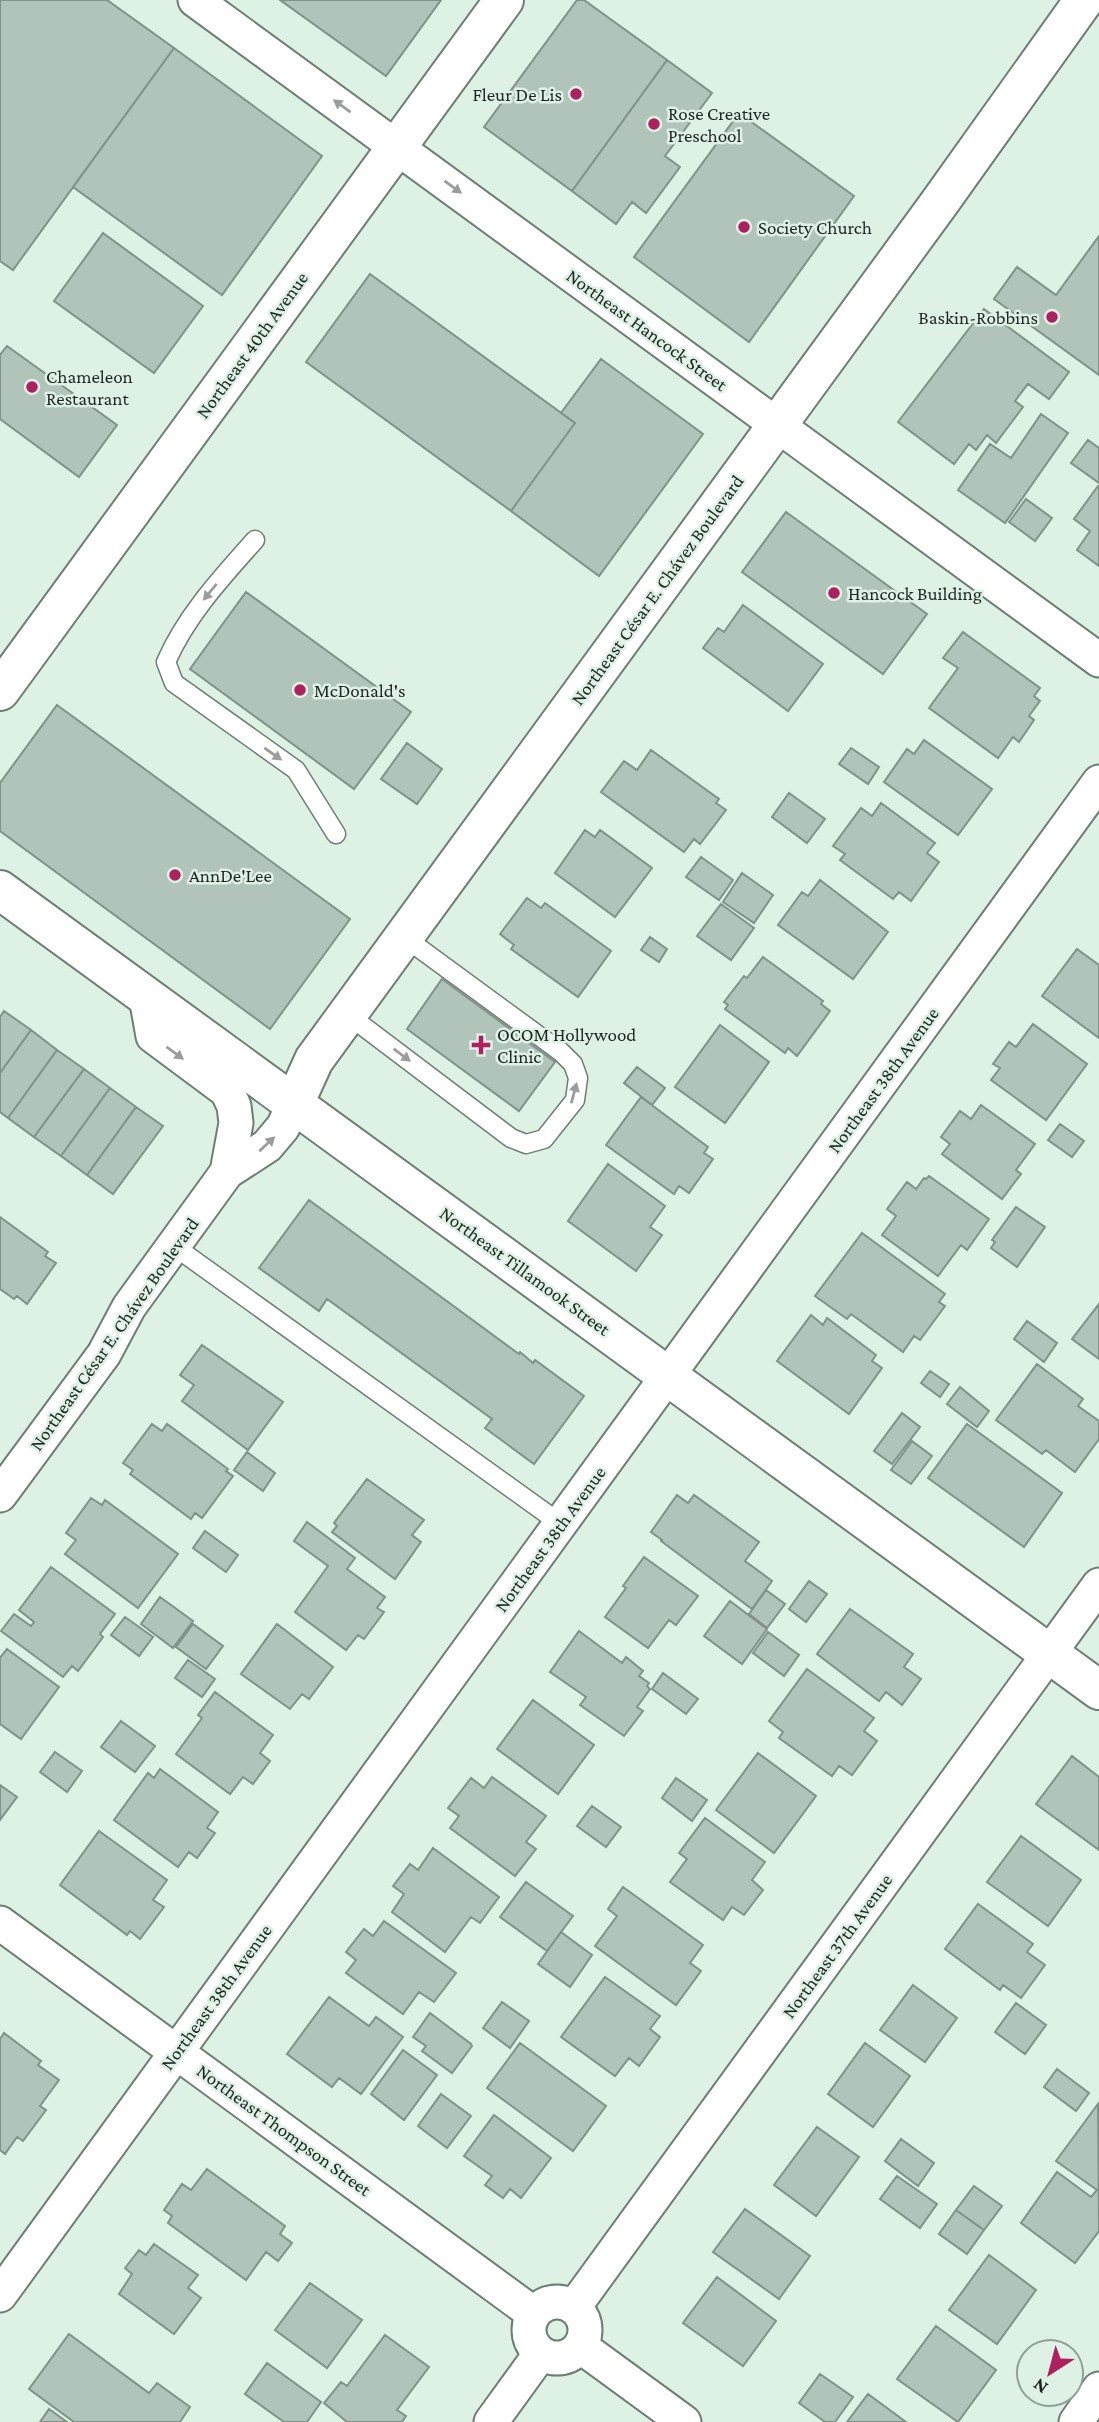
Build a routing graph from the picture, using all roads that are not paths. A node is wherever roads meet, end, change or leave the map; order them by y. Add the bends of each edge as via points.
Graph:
1 (504, 0) edge
2 (1084, 0) edge
3 (207, 4) edge
4 (397, 146) junction
5 (778, 425) junction
6 (255, 540) dead end
7 (1099, 660) edge
8 (0, 691) edge
9 (1099, 782) edge
10 (336, 834) dead end
11 (0, 890) edge
12 (404, 937) junction
13 (146, 997) junction
14 (347, 1014) junction
15 (294, 1104) junction
16 (227, 1172) junction
17 (174, 1246) junction
18 (669, 1376) junction
19 (0, 1495) edge
20 (561, 1524) junction
21 (1099, 1585) edge
22 (1049, 1654) junction
23 (1099, 1690) edge
24 (0, 1923) edge
25 (177, 2051) junction
26 (0, 2295) edge
27 (574, 2307) junction
28 (534, 2314) junction
29 (580, 2346) junction
30 (541, 2353) junction
31 (1099, 2389) edge
32 (491, 2422) edge
33 (684, 2422) edge
34 (1076, 2422) edge

1 - 4 street, Northeast 40th Avenue
2 - 5 street, Northeast César E. Chávez Boulevard
4 -> 3 street, Northeast Hancock Street
4 -> 5 street, Northeast Hancock Street
4 - 8 street, Northeast 40th Avenue
5 - 7 street, Northeast Hancock Street
5 - 12 street, Northeast César E. Chávez Boulevard
6 -> 10 lane via 200,604 166,662 174,683 296,770
9 - 18 street, Northeast 38th Avenue
11 - 13 street, Northeast Tillamook Street
12 - 14 street, Northeast César E. Chávez Boulevard
14 -> 12 lane via 526,1144 544,1139 575,1100 578,1078 561,1052
13 - 15 street, Northeast Tillamook Street
13 -> 16 street, Northeast César E. Chávez Boulevard via 153,1037 227,1091 234,1106 236,1123
14 - 15 street, Northeast César E. Chávez Boulevard via 314,1060
16 -> 15 street, Northeast César E. Chávez Boulevard via 267,1146
15 - 18 street, Northeast Tillamook Street
16 - 17 street, Northeast César E. Chávez Boulevard
17 - 19 street, Northeast César E. Chávez Boulevard via 129,1307 104,1354
17 - 20 lane
18 - 20 street, Northeast 38th Avenue
18 - 22 street, Northeast Tillamook Street
20 - 25 street, Northeast 38th Avenue
21 - 22 street, Northeast 37th Avenue
22 - 23 street, Northeast Tillamook Street
22 - 27 street, Northeast 37th Avenue
24 - 25 street, Northeast Thompson Street
25 - 26 street, Northeast 38th Avenue
25 - 28 street, Northeast Thompson Street
27 - 28 street via 554,2302
27 - 29 street via 584,2322
28 - 30 street via 529,2330
29 - 30 street via 559,2358
29 - 33 street
30 - 32 street
31 - 34 street

